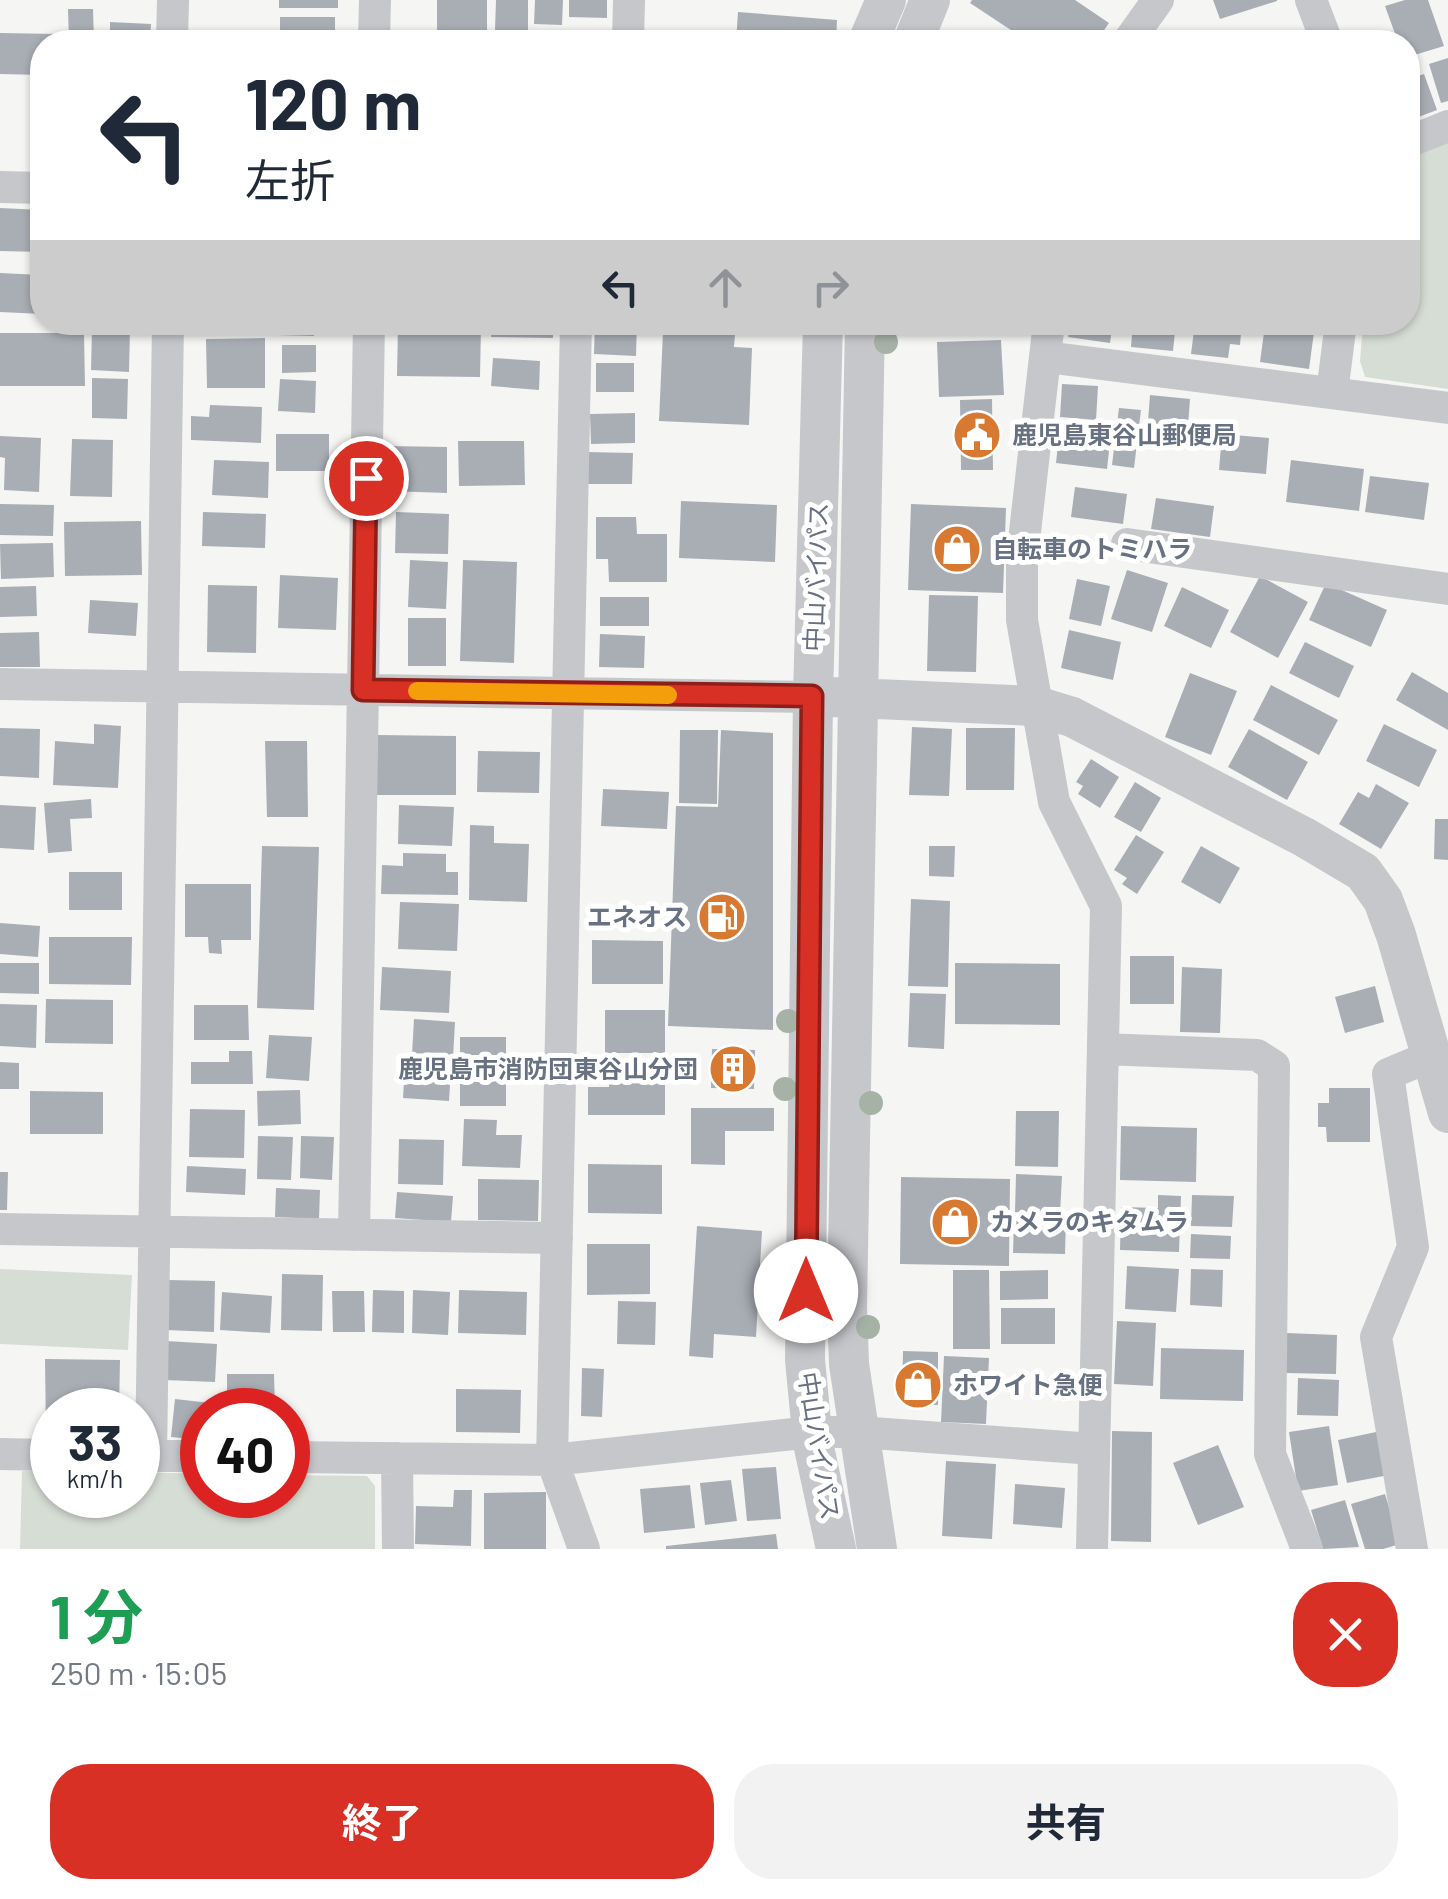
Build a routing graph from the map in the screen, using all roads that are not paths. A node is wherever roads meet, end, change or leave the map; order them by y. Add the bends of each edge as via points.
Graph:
1 (173, 0) edge
2 (375, 0) edge
3 (629, 0) edge
4 (886, 0) edge
5 (930, 0) edge
6 (1158, 0) edge
7 (1311, 0) edge
8 (172, 30) edge
9 (374, 30) edge
10 (628, 30) edge
11 (873, 30) edge
12 (918, 30) edge
13 (1137, 30) edge
14 (1322, 30) edge
15 (1448, 126) edge
16 (1420, 137) edge
17 (0, 187) edge
18 (30, 188) edge
19 (168, 335) edge
20 (369, 335) edge
21 (576, 335) edge
22 (823, 335) edge
23 (865, 335) edge
24 (1048, 335) edge
25 (1339, 335) edge
26 (1046, 358) junction
27 (1332, 393) junction
28 (1448, 408) edge
29 (1127, 544) dead end
30 (1448, 589) edge
31 (0, 684) edge
32 (162, 687) junction
33 (363, 690) junction
34 (568, 693) junction
35 (812, 696) junction
36 (859, 698) junction
37 (1036, 706) junction
38 (1103, 1050) junction
39 (1430, 1056) junction
40 (1448, 1113) edge
41 (0, 1229) edge
42 (154, 1232) junction
43 (354, 1235) junction
44 (557, 1238) junction
45 (147, 1388) edge
46 (812, 1432) junction
47 (858, 1432) junction
48 (1094, 1448) junction
49 (0, 1454) edge
50 (30, 1455) edge
51 (310, 1457) edge
52 (397, 1458) junction
53 (552, 1460) junction
54 (398, 1549) edge
55 (584, 1549) edge
56 (836, 1549) edge
57 (877, 1549) edge
58 (1092, 1549) edge
59 (1307, 1549) edge
60 (1412, 1549) edge

1 - 8 street
2 - 9 street
3 - 10 street
4 - 11 street
5 - 12 street
6 - 13 street
7 - 14 street
15 - 16 street
17 - 18 street
19 - 32 street
20 - 33 street
21 - 34 street
22 - 35 street, 中山バイパス
23 - 36 street, 中山バイパス
24 - 26 street
25 - 27 street
26 - 27 street
26 - 37 street via 1022,558 1022,620
27 - 28 street
29 - 30 street
31 - 32 street
32 - 33 street
32 - 42 street
33 - 34 street
33 - 43 street
34 - 35 street
34 - 44 street
35 - 36 street
35 - 46 street, 中山バイパス via 806,1360
36 - 37 street
36 - 47 street, 中山バイパス via 847,1306
37 - 38 street via 1054,802 1106,906
37 - 39 street via 1072,717 1364,872 1383,900
38 - 48 street
38 - 59 street via 1257,1055 1274,1066 1270,1454
39 - 40 street
39 - 60 street via 1388,1074 1412,1246 1376,1337
41 - 42 street
42 - 43 street
42 - 45 street
43 - 44 street
44 - 53 street
46 - 47 street
46 - 53 street
46 - 56 street, 中山バイパス
47 - 48 street
47 - 57 street, 中山バイパス
48 - 58 street
49 - 50 street
51 - 52 street
52 - 53 street
52 - 54 street
53 - 55 street

